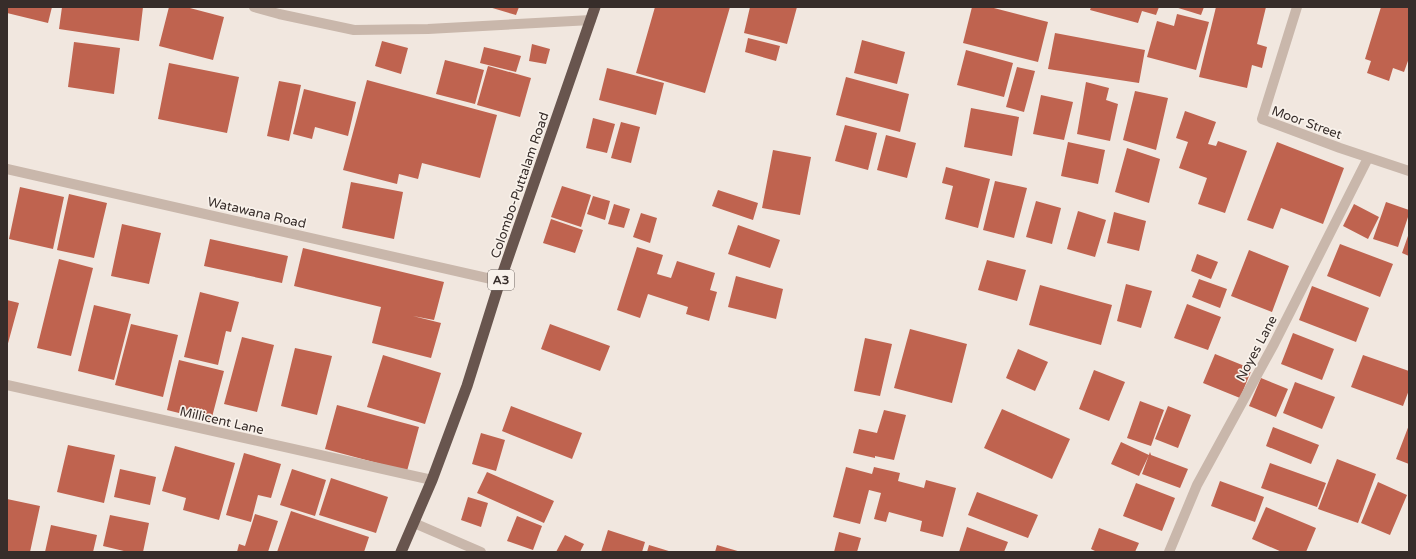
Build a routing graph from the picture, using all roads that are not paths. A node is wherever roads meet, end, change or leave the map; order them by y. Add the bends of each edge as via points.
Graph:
1 (254, 7) edge
2 (596, 7) edge
3 (1297, 7) edge
4 (591, 20) junction
5 (1368, 158) junction
6 (7, 169) edge
7 (1409, 171) edge
8 (500, 281) junction
9 (7, 385) edge
10 (432, 480) junction
11 (414, 523) junction
12 (401, 552) edge
13 (481, 552) edge
14 (1169, 552) edge

1 - 4 street via 354,30 428,29
2 - 4 highway, Colombo-Puttalam Road / A3
3 - 5 street, Moor Street via 1262,119
4 - 8 highway, Colombo-Puttalam Road / A3
5 - 7 street, Moor Street
5 - 14 street, Noyes Lane via 1274,344 1197,485
6 - 8 street, Watawana Road
8 - 10 highway, Colombo-Puttalam Road / A3 via 467,386
9 - 10 street, Millicent Lane
10 - 11 highway, Colombo-Puttalam Road / A3
11 - 12 highway, Colombo-Puttalam Road / A3
11 - 13 street

